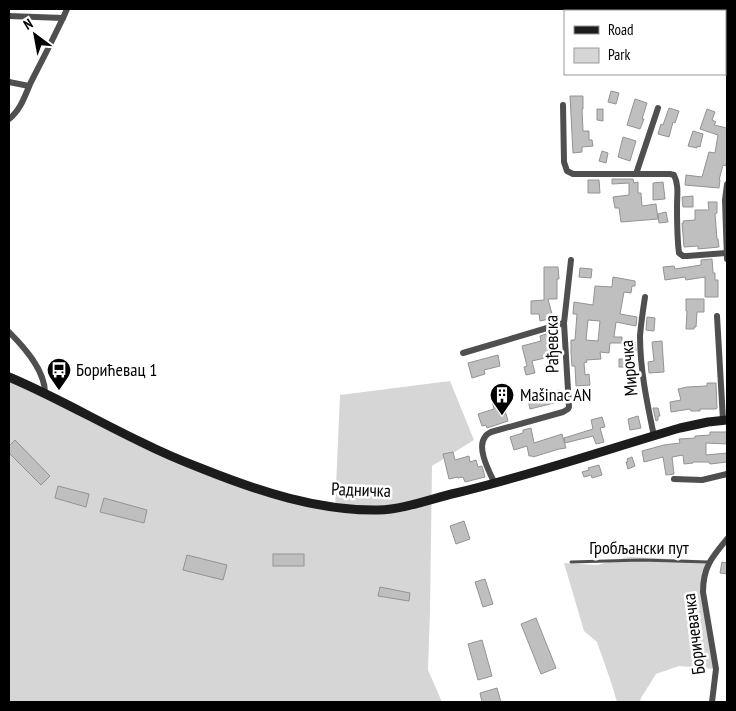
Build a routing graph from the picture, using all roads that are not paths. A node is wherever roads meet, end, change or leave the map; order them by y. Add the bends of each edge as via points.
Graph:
1 (67, 9) edge
2 (9, 16) edge
3 (64, 18) junction
4 (9, 82) edge
5 (29, 86) junction
6 (563, 105) dead end
7 (658, 108) dead end
8 (9, 119) edge
9 (636, 174) junction
10 (727, 184) edge
11 (727, 256) edge
12 (571, 260) dead end
13 (645, 297) dead end
14 (717, 316) dead end
15 (564, 323) junction
16 (9, 332) edge
17 (463, 353) dead end
18 (9, 377) edge
19 (45, 393) junction
20 (725, 420) edge
21 (654, 436) junction
22 (727, 474) edge
23 (674, 479) dead end
24 (495, 484) junction
25 (727, 539) edge
26 (571, 562) dead end
27 (708, 562) junction
28 (712, 702) edge

1 - 3 street
2 - 3 street
3 - 5 street
4 - 5 street
5 - 8 street via 20,108
6 - 9 street via 567,171 573,174
7 - 9 street
9 - 11 street via 674,175 681,255
10 - 11 street
12 - 15 street, Рађевска
13 - 21 street, Мирочка via 641,352 644,390
14 - 20 street
15 - 17 street
15 - 24 street, Рађевска via 570,407 563,412 491,432 483,438 482,449
16 - 19 street via 36,364 44,381
18 - 19 street, Радничка
19 - 24 street, Радничка via 172,457 256,489 303,502 388,509
20 - 21 street, Радничка
21 - 24 street, Радничка
22 - 23 street via 702,480
25 - 27 street, Боричевачка
26 - 27 lane, Гробљански пут
27 - 28 street, Боричевачка via 702,592 716,669

